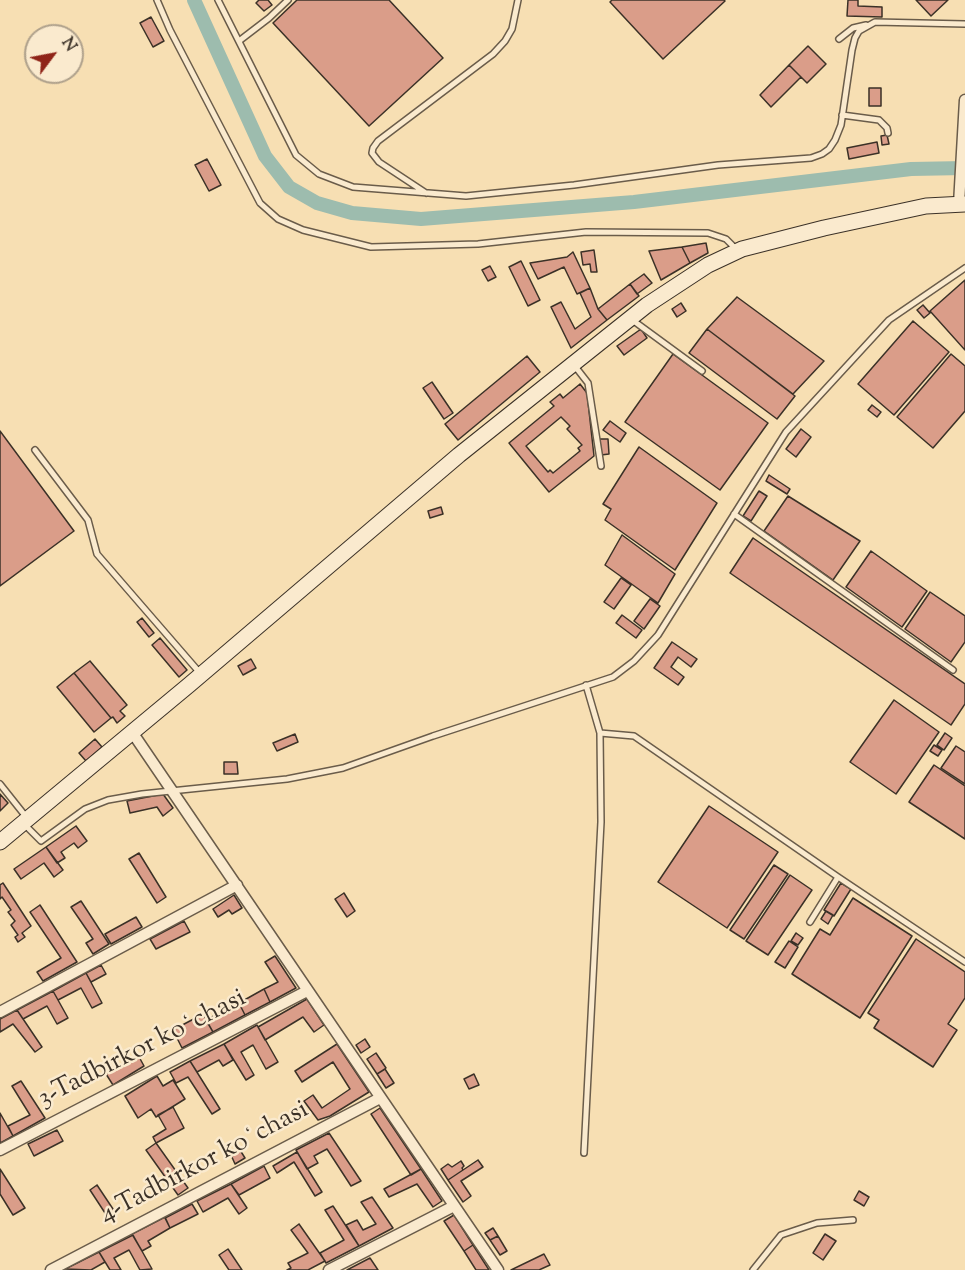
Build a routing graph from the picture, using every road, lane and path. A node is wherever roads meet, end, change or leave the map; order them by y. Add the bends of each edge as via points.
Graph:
1 (157, 0) edge
2 (218, 0) edge
3 (288, 0) edge
4 (518, 0) edge
5 (965, 24) edge
6 (868, 25) junction
7 (839, 39) dead end
8 (238, 40) junction
9 (965, 100) edge
10 (842, 115) junction
11 (888, 134) dead end
12 (964, 137) edge
13 (427, 193) junction
14 (961, 199) edge
15 (738, 251) junction
16 (965, 268) edge
17 (630, 318) junction
18 (573, 364) junction
19 (702, 371) dead end
20 (35, 450) dead end
21 (601, 466) dead end
22 (734, 514) junction
23 (953, 670) dead end
24 (201, 674) junction
25 (586, 685) junction
26 (132, 732) junction
27 (600, 733) junction
28 (0, 784) edge
29 (173, 792) junction
30 (25, 821) junction
31 (0, 842) edge
32 (838, 878) junction
33 (237, 885) junction
34 (810, 922) dead end
35 (965, 962) edge
36 (307, 991) junction
37 (0, 1012) edge
38 (380, 1098) junction
39 (0, 1150) edge
40 (584, 1153) dead end
41 (454, 1206) junction
42 (853, 1220) dead end
43 (51, 1270) edge
44 (329, 1270) edge
45 (498, 1270) edge
46 (753, 1270) edge

1 - 15 lane via 260,203 278,219 303,230 371,247 478,244 586,232 708,233 726,239
2 - 8 lane
3 - 8 lane
4 - 13 lane via 512,29 493,54 373,148 379,162
5 - 6 lane
6 - 7 lane via 853,28
6 - 10 lane via 855,38
8 - 13 lane via 296,155 319,174 353,186
9 - 12 street
10 - 11 lane via 879,120
10 - 13 lane via 836,140 829,149 811,158 718,165 466,196
12 - 14 street
14 - 15 main road
15 - 17 main road via 708,265
16 - 22 lane via 889,320 786,432
17 - 18 main road
17 - 19 lane
18 - 21 lane via 588,383
18 - 24 main road via 459,455
20 - 24 lane via 88,520 97,554
22 - 23 lane
22 - 25 lane via 658,635 613,677
24 - 26 main road
25 - 27 lane
25 - 29 lane via 343,768 287,779
26 - 29 street
26 - 30 main road
27 - 32 lane via 634,736
27 - 40 lane via 601,822
28 - 30 lane
29 - 30 lane via 108,800 85,809 41,841
29 - 33 street
30 - 31 main road
32 - 34 lane
32 - 35 lane
33 - 36 street
33 - 37 street
36 - 38 street
36 - 39 street, 3-Tadbirkor koʻchasi
38 - 41 street
38 - 43 street, 4-Tadbirkor koʻchasi
41 - 44 street
41 - 45 street
42 - 46 lane via 817,1223 781,1234

